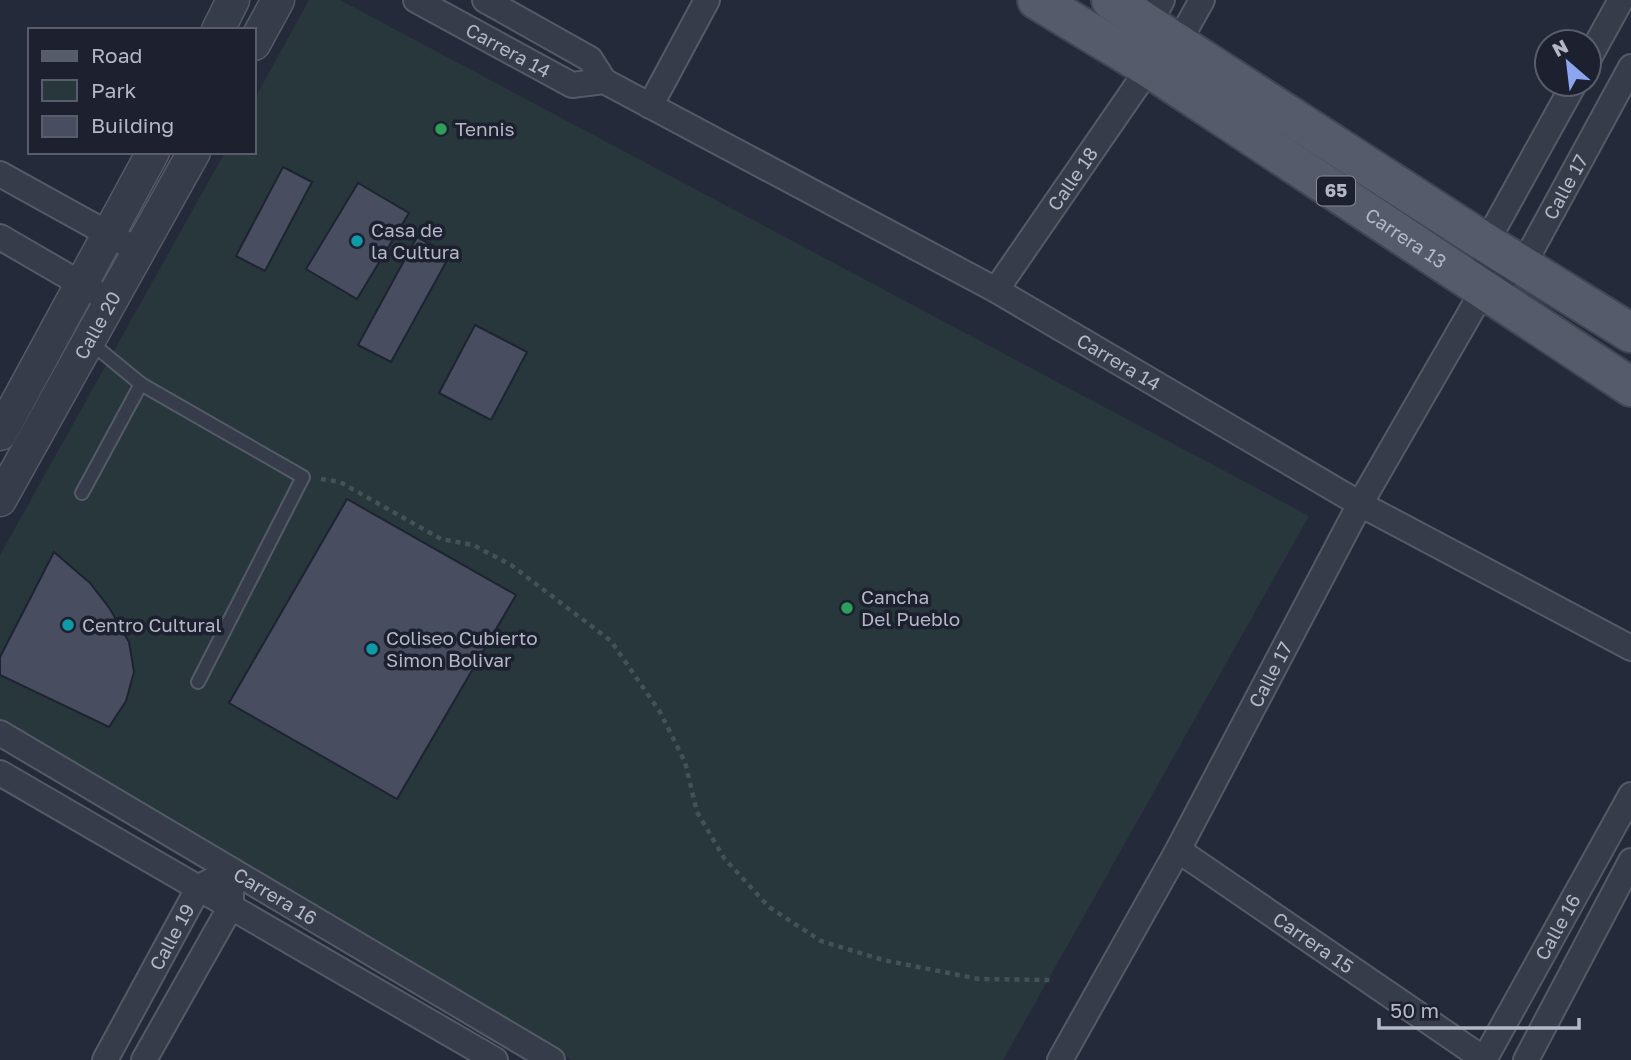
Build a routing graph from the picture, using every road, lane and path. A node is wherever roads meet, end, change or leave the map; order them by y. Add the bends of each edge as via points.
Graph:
1 (233, 0) edge
2 (278, 0) edge
3 (416, 0) edge
4 (485, 0) edge
5 (707, 0) edge
6 (1037, 0) edge
7 (1111, 0) edge
8 (1202, 0) edge
9 (1621, 0) edge
10 (1163, 22) edge
11 (219, 28) edge
12 (1603, 33) edge
13 (256, 40) edge
14 (1631, 67) edge
15 (1149, 68) junction
16 (604, 81) junction
17 (1566, 98) edge
18 (650, 106) junction
19 (152, 154) edge
20 (193, 154) edge
21 (0, 174) edge
22 (110, 235) junction
23 (0, 237) edge
24 (1486, 243) junction
25 (139, 251) junction
26 (1522, 267) junction
27 (82, 286) junction
28 (1483, 289) junction
29 (996, 290) junction
30 (112, 302) junction
31 (1631, 333) edge
32 (90, 341) junction
33 (141, 384) junction
34 (1631, 387) edge
35 (0, 434) edge
36 (303, 477) junction
37 (82, 494) dead end
38 (0, 500) edge
39 (1360, 504) junction
40 (1631, 648) edge
41 (198, 682) dead end
42 (0, 733) edge
43 (0, 773) edge
44 (1631, 795) edge
45 (1178, 850) junction
46 (1631, 861) edge
47 (232, 870) junction
48 (199, 887) junction
49 (231, 906) junction
50 (1053, 981) dead end
51 (106, 1060) edge
52 (144, 1060) edge
53 (495, 1060) edge
54 (552, 1060) edge
55 (1060, 1060) edge
56 (1486, 1060) edge
57 (1526, 1060) edge

1 - 11 street
2 - 13 street
3 - 16 street, Carrera 14 via 572,85
4 - 16 street, Carrera 14 via 590,58
5 - 18 street
6 - 15 main road, Carrera 13 / 65
7 - 10 main road, Carrera 13 / 65
8 - 10 street, Calle 18
9 - 12 street
10 - 15 street, Calle 18
10 - 15 street, Calle 18
10 - 24 main road, Carrera 13 / 65
14 - 26 street, Calle 17
15 - 28 main road, Carrera 13 / 65
15 - 29 street, Calle 18
16 - 18 street, Carrera 14
17 - 24 street, Calle 17
18 - 29 street, Carrera 14
19 - 22 street, Calle 20
20 - 25 street, Calle 20
21 - 22 street
22 - 25 street
22 - 27 street, Calle 20
23 - 27 street
24 - 26 main road, Carrera 13 / 65
24 - 28 street, Calle 17
25 - 30 street, Calle 20
26 - 28 street
26 - 31 main road, Carrera 13 / 65
27 - 30 street
27 - 35 street, Calle 20
28 - 34 main road, Carrera 13 / 65
28 - 39 street, Calle 17
29 - 39 street, Carrera 14
30 - 32 street, Calle 20
32 - 33 lane
32 - 38 street, Calle 20
33 - 36 lane
33 - 37 lane
36 - 41 lane
36 - 50 path via 341,482 441,539 474,545 511,565 611,641 660,712 685,762 697,811 724,858 769,907 821,941 883,960 979,979
39 - 40 street, Carrera 14
39 - 45 street, Calle 17
42 - 47 street, Carrera 16
43 - 48 street, Carrera 16
44 - 56 street, Calle 16
45 - 55 street, Calle 17
45 - 56 street, Carrera 15
46 - 57 street, Calle 16
47 - 48 street, Calle 19
47 - 49 street, Calle 19
47 - 54 street, Carrera 16
48 - 49 street, Carrera 16
48 - 51 street, Calle 19
49 - 52 street, Calle 19
49 - 53 street, Carrera 16

